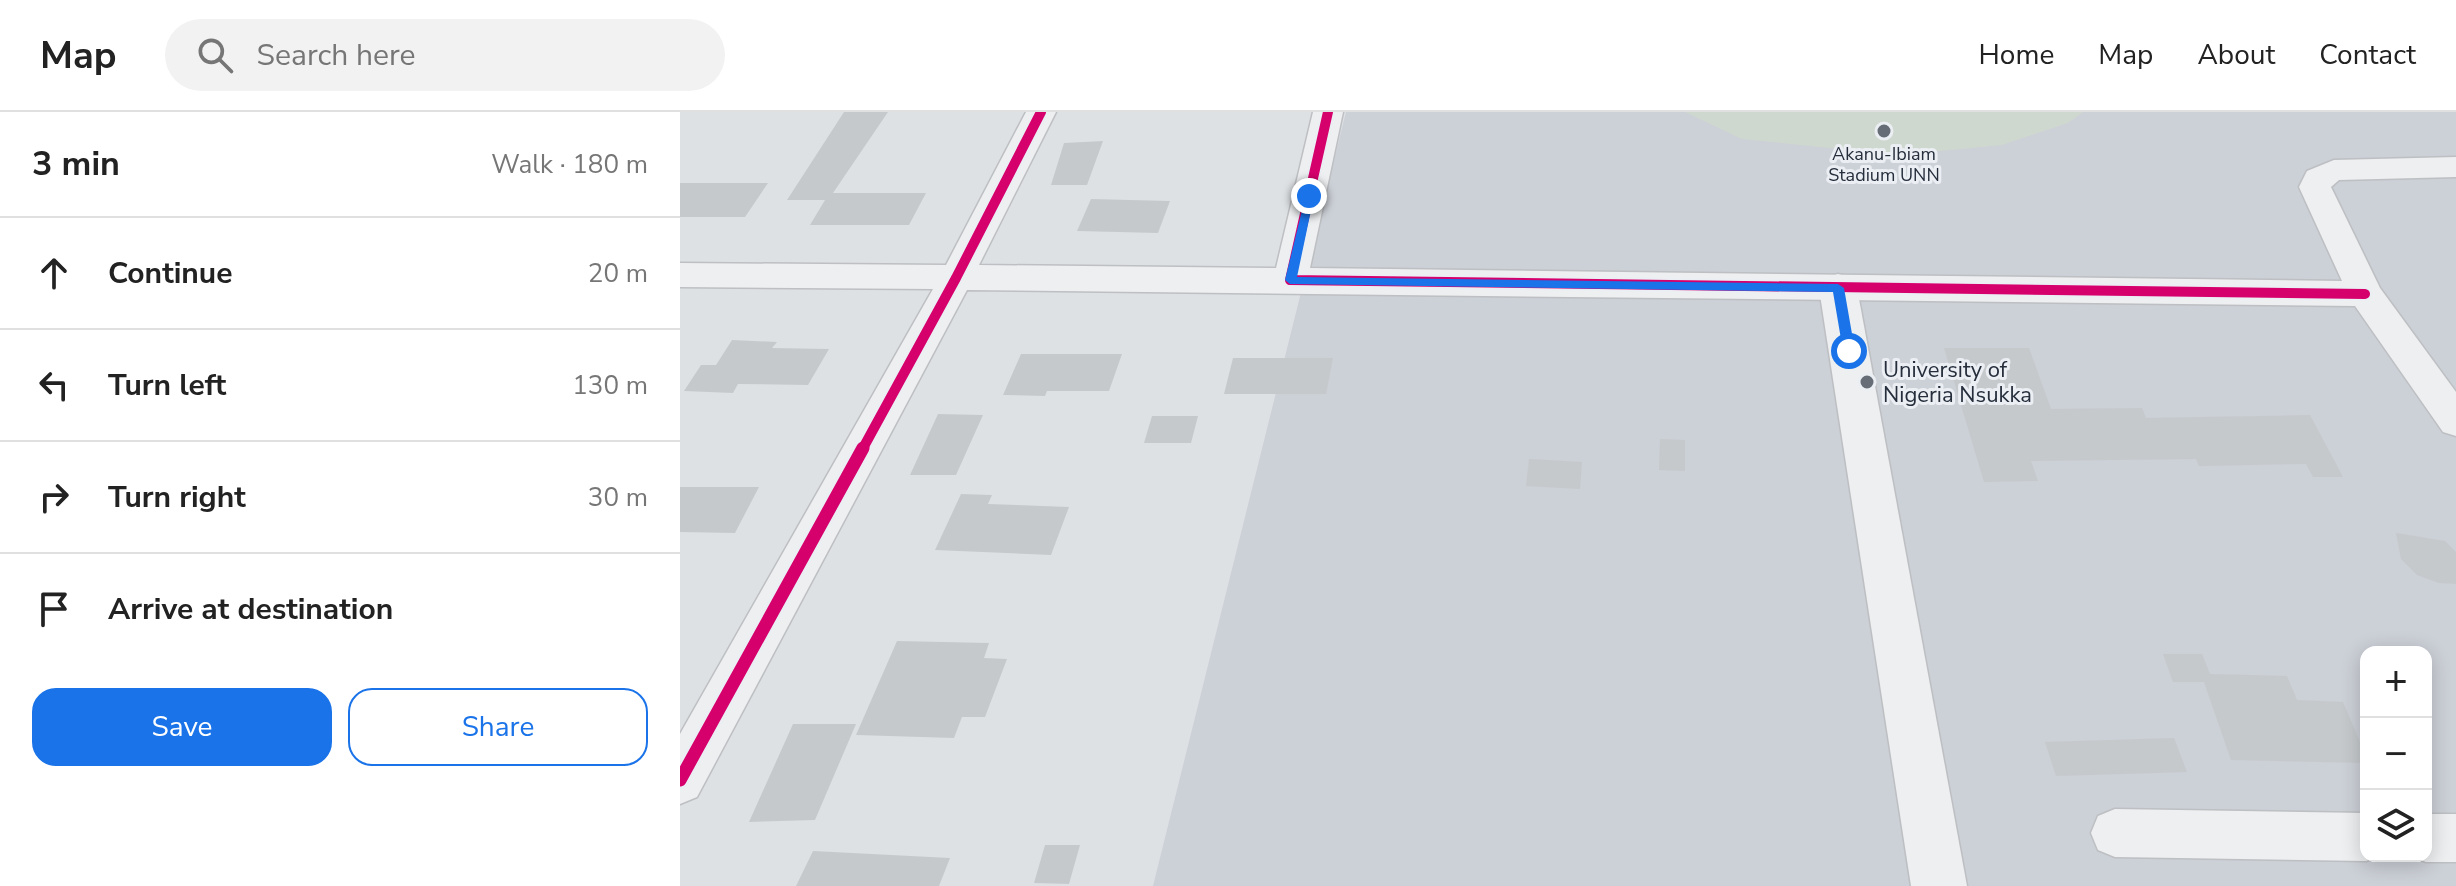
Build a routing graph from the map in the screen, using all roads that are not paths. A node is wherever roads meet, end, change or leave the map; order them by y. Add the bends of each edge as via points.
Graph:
1 (1041, 112) edge
2 (1328, 112) edge
3 (2456, 167) edge
4 (680, 275) edge
5 (956, 278) junction
6 (1290, 280) junction
7 (1838, 288) junction
8 (2365, 294) junction
9 (2456, 421) edge
10 (680, 780) edge
11 (2115, 833) dead end
12 (2360, 837) edge
13 (2432, 838) edge
14 (2456, 838) edge
15 (1939, 886) edge

1 - 5 street
2 - 6 street
3 - 8 street via 2334,170 2318,178 2315,187
4 - 5 street
5 - 6 street
5 - 10 street
6 - 7 street
7 - 8 street
7 - 15 street
8 - 9 street
11 - 12 street
13 - 14 street

